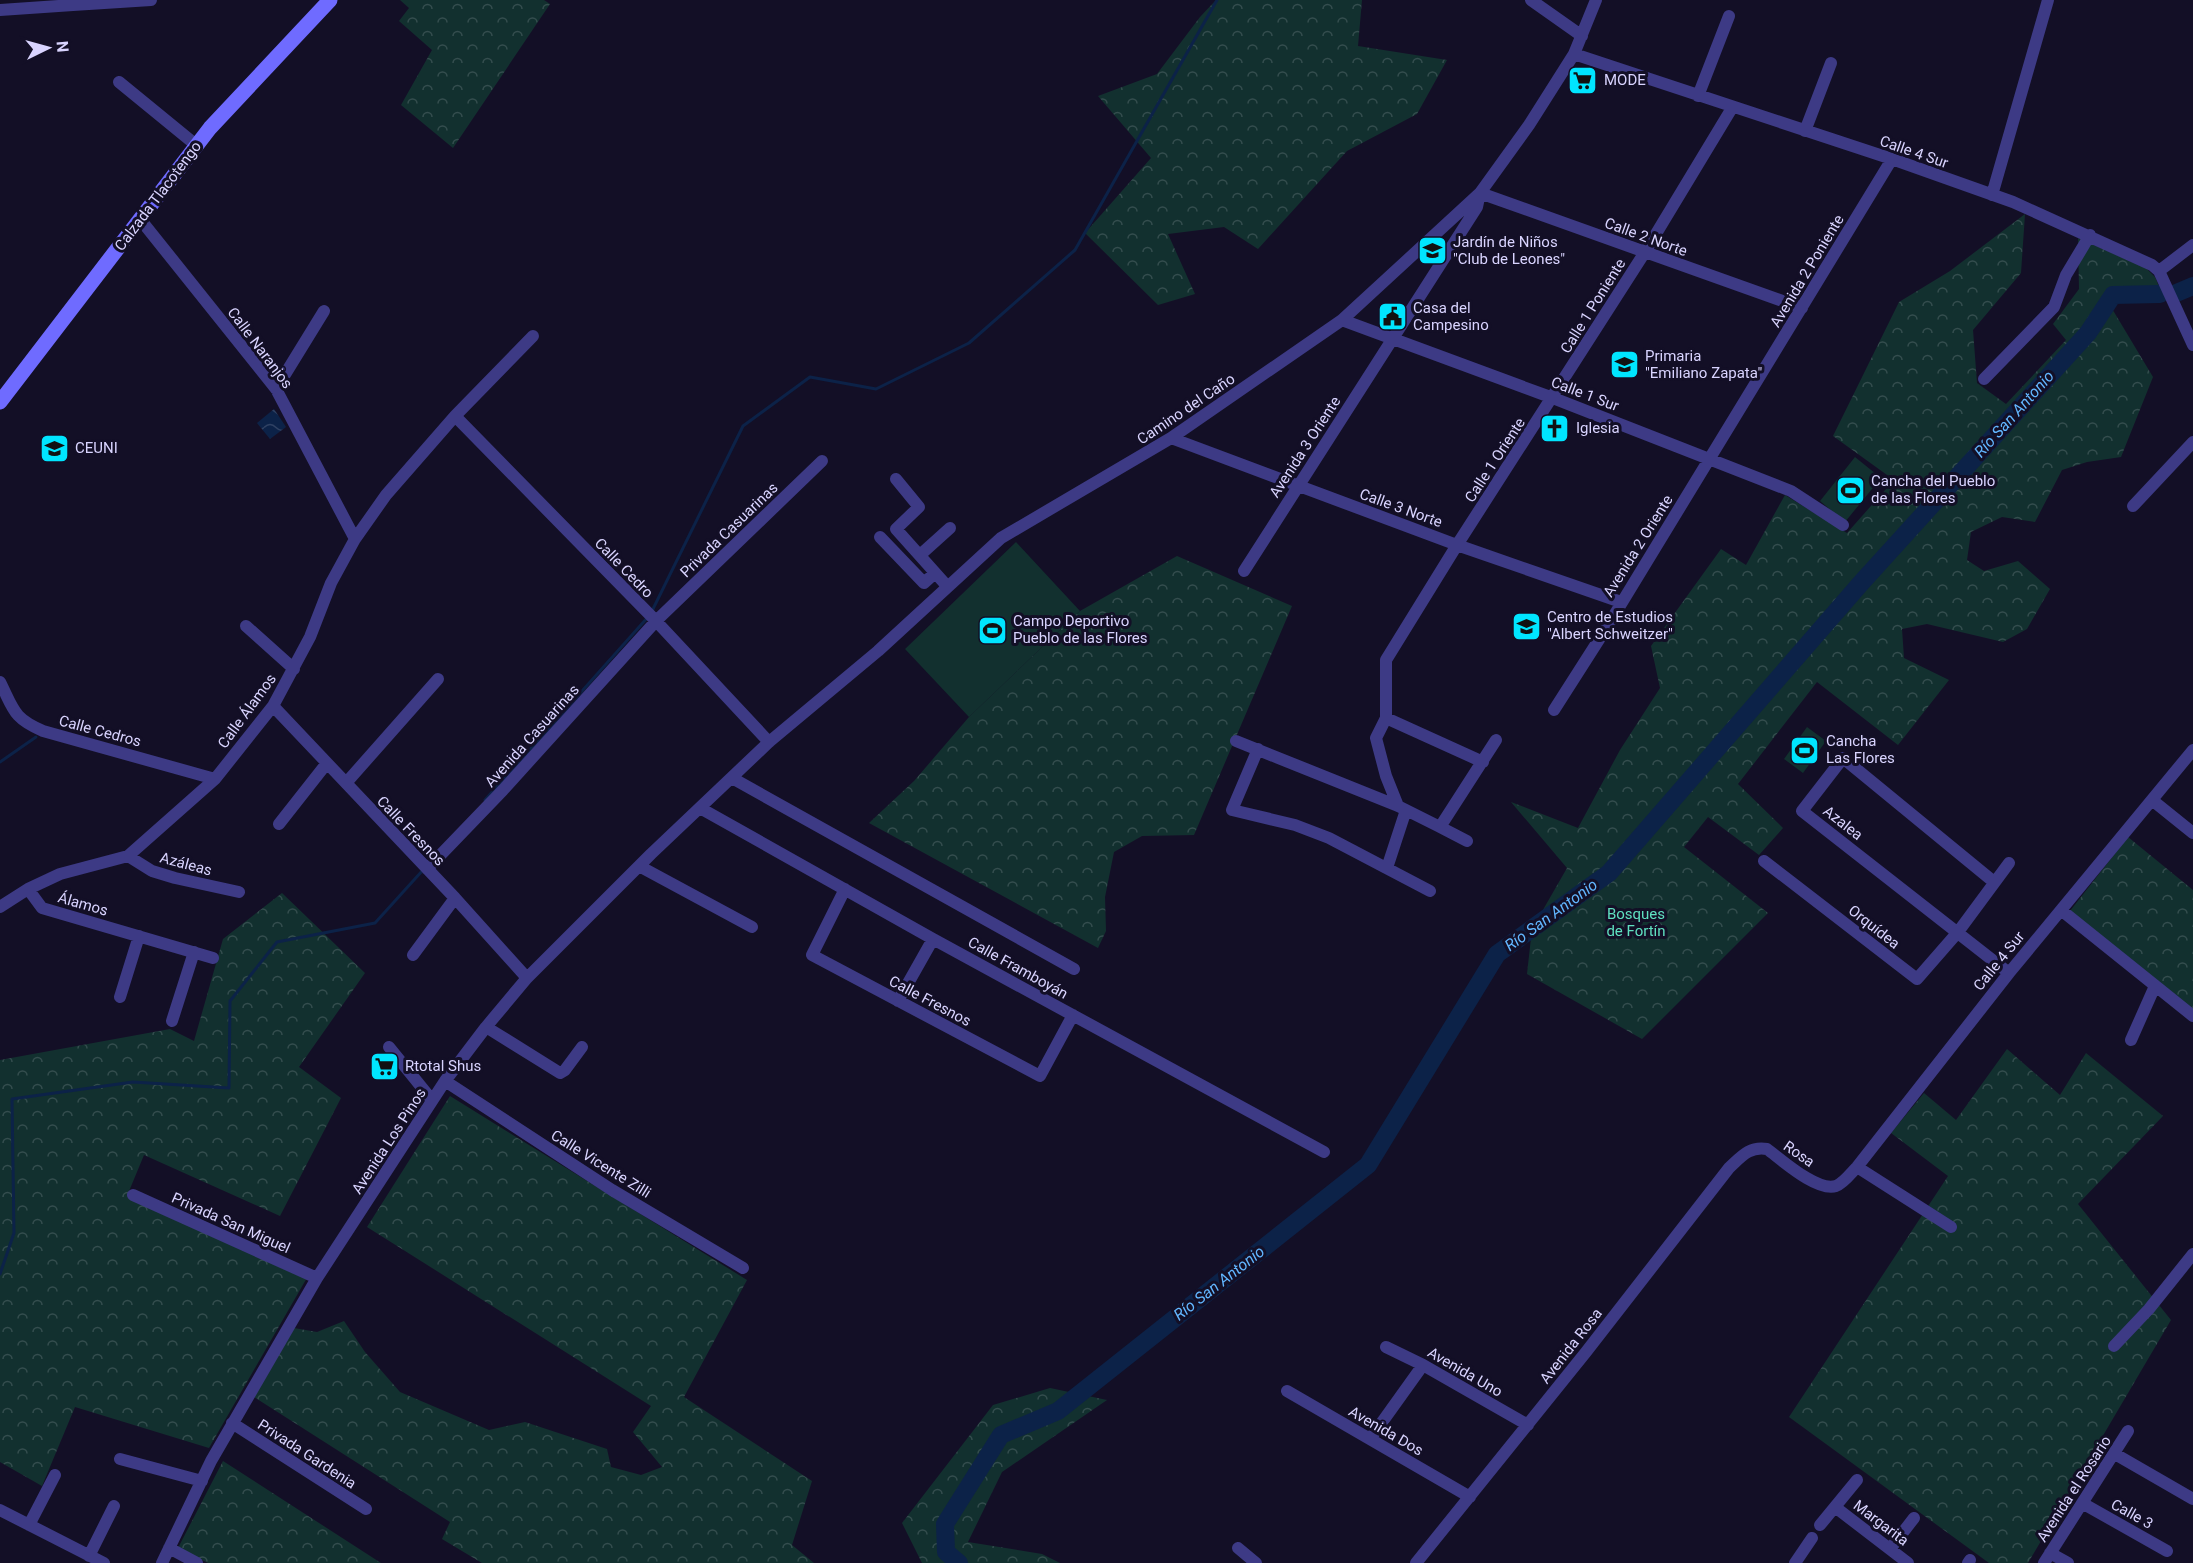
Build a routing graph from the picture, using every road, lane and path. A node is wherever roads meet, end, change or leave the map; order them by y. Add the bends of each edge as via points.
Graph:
1 (151, 0) edge
2 (330, 0) edge
3 (1531, 0) edge
4 (1596, 0) edge
5 (2048, 0) edge
6 (74, 2) edge
7 (0, 10) edge
8 (1729, 15) dead end
9 (1582, 36) junction
10 (1574, 54) junction
11 (1831, 63) dead end
12 (119, 82) dead end
13 (1698, 96) junction
14 (1732, 108) junction
15 (1804, 131) junction
16 (196, 146) junction
17 (1892, 159) junction
18 (1480, 193) junction
19 (1992, 195) junction
20 (140, 219) junction
21 (2090, 236) junction
22 (2193, 245) edge
23 (1645, 252) junction
24 (2159, 271) junction
25 (1802, 308) junction
26 (324, 311) dead end
27 (1342, 320) junction
28 (533, 336) dead end
29 (1392, 340) junction
30 (2193, 345) edge
31 (1984, 379) dead end
32 (276, 389) junction
33 (1553, 398) junction
34 (0, 402) edge
35 (455, 416) junction
36 (1171, 438) junction
37 (2193, 442) edge
38 (1710, 459) junction
39 (822, 461) dead end
40 (896, 479) dead end
41 (1298, 485) junction
42 (2133, 506) dead end
43 (1843, 525) dead end
44 (950, 528) dead end
45 (880, 537) dead end
46 (355, 539) junction
47 (1457, 545) junction
48 (920, 555) junction
49 (1244, 571) dead end
50 (935, 573) junction
51 (947, 586) junction
52 (1621, 602) junction
53 (656, 621) junction
54 (246, 626) dead end
55 (294, 669) junction
56 (438, 679) dead end
57 (0, 682) edge
58 (273, 706) junction
59 (1554, 710) dead end
60 (1386, 718) junction
61 (1496, 740) dead end
62 (1236, 741) dead end
63 (770, 742) junction
64 (1258, 749) junction
65 (2193, 750) edge
66 (1483, 762) junction
67 (327, 763) junction
68 (732, 778) junction
69 (215, 779) junction
70 (346, 783) junction
71 (2152, 800) junction
72 (700, 808) junction
73 (1402, 808) junction
74 (279, 824) dead end
75 (1440, 827) junction
76 (2193, 833) edge
77 (1467, 841) dead end
78 (128, 856) junction
79 (1764, 861) dead end
80 (2009, 863) dead end
81 (639, 866) junction
82 (1386, 868) junction
83 (427, 869) junction
84 (1994, 882) junction
85 (28, 889) junction
86 (845, 889) junction
87 (1430, 891) dead end
88 (239, 892) dead end
89 (455, 898) junction
90 (0, 908) edge
91 (2061, 910) junction
92 (752, 927) dead end
93 (1958, 932) junction
94 (139, 936) junction
95 (933, 939) junction
96 (194, 952) junction
97 (413, 955) dead end
98 (213, 957) dead end
99 (1074, 969) dead end
100 (2009, 973) junction
101 (527, 978) junction
102 (2155, 986) junction
103 (120, 997) dead end
104 (898, 1001) junction
105 (1073, 1015) junction
106 (2193, 1016) edge
107 (172, 1021) dead end
108 (486, 1027) junction
109 (2131, 1040) dead end
110 (389, 1047) dead end
111 (582, 1047) dead end
112 (445, 1081) junction
113 (432, 1100) junction
114 (1752, 1148) joint
115 (1324, 1152) dead end
116 (1857, 1167) junction
117 (1828, 1187) joint
118 (134, 1195) dead end
119 (1951, 1227) dead end
120 (2193, 1254) edge
121 (744, 1268) dead end
122 (317, 1278) junction
123 (2114, 1346) dead end
124 (1386, 1347) dead end
125 (1423, 1365) junction
126 (1287, 1391) dead end
127 (232, 1423) junction
128 (1528, 1425) junction
129 (2128, 1431) dead end
130 (1370, 1439) junction
131 (2115, 1454) junction
132 (120, 1459) dead end
133 (55, 1475) dead end
134 (1857, 1480) dead end
135 (202, 1481) junction
136 (1470, 1497) junction
137 (2193, 1499) edge
138 (2082, 1503) junction
139 (114, 1506) dead end
140 (1835, 1507) junction
141 (366, 1509) dead end
142 (0, 1510) edge
143 (1914, 1518) dead end
144 (29, 1525) junction
145 (1820, 1525) dead end
146 (1812, 1538) dead end
147 (169, 1548) junction
148 (1238, 1548) dead end
149 (1890, 1550) junction
150 (2168, 1551) dead end
151 (89, 1556) junction
152 (2047, 1558) edge
153 (1798, 1562) edge
154 (104, 1563) edge
155 (162, 1563) edge
156 (197, 1563) edge
157 (1256, 1563) edge
158 (1416, 1563) edge
159 (1908, 1563) edge
160 (2068, 1563) edge

1 - 6 street
2 - 16 street, Calzada Tlacotengo
3 - 9 street
4 - 9 street, Camino del Caño
5 - 19 street
6 - 7 street
8 - 13 street
9 - 10 street, Camino del Caño
10 - 13 street, Calle 4 Sur
10 - 18 street, Camino del Caño
11 - 15 street
12 - 16 street
13 - 14 street, Calle 4 Sur
14 - 15 street, Calle 4 Sur
14 - 23 street, Calle 1 Poniente
15 - 17 street, Calle 4 Sur
16 - 20 street, Calzada Tlacotengo
17 - 19 street, Calle 4 Sur
17 - 25 street, Avenida 2 Poniente
18 - 23 street, Calle 2 Norte
18 - 27 street, Camino del Caño
18 - 29 street, Avenida 3 Oriente via 1477,207
19 - 21 street, Calle 4 Sur
20 - 32 street, Calle Naranjos
20 - 34 street, Calzada Tlacotengo
21 - 24 street, Calle 4 Sur
21 - 31 street via 2066,275 2054,306
22 - 24 street
23 - 25 street, Calle 2 Norte
23 - 33 street, Calle 1 Poniente
24 - 30 street
25 - 38 street, Avenida 2 Poniente
26 - 32 street
27 - 29 street, Calle 1 Sur
27 - 36 street, Camino del Caño
28 - 35 street, Calle Álamos
29 - 33 street, Calle 1 Sur
29 - 41 street, Avenida 3 Oriente
32 - 46 street, Calle Naranjos
33 - 38 street, Calle 1 Sur
33 - 47 street, Calle 1 Oriente
35 - 46 street, Calle Álamos via 386,495
35 - 53 street, Calle Cedro
36 - 41 street, Calle 3 Norte
36 - 51 street, Camino del Caño via 1001,538
37 - 42 street
38 - 43 street, Calle 1 Sur via 1791,491
38 - 52 street, Avenida 2 Oriente
39 - 53 street, Privada Casuarinas
40 - 48 street via 920,507 896,529
41 - 47 street, Calle 3 Norte
41 - 49 street, Avenida 3 Oriente
44 - 48 street
45 - 50 street via 924,583
46 - 55 street, Calle Álamos via 331,583
47 - 52 street, Calle 3 Norte
47 - 60 street, Calle 1 Oriente via 1386,660
48 - 50 street
50 - 51 street
51 - 63 street, Camino del Caño via 878,651
52 - 59 street, Avenida 2 Oriente
53 - 63 street, Calle Cedro
53 - 83 street, Avenida Casuarinas
54 - 55 street
55 - 58 street, Calle Álamos
56 - 70 street
57 - 69 street, Calle Cedros via 25,723
58 - 67 street, Calle Fresnos
58 - 69 street, Calle Álamos
60 - 66 street
60 - 73 street via 1376,738 1386,776
61 - 66 street
62 - 64 street
63 - 68 street, Avenida Los Pinos
64 - 73 street
64 - 82 street via 1232,810 1295,825
65 - 71 street, Calle 4 Sur
66 - 75 street
67 - 70 street, Calle Fresnos
67 - 74 street
68 - 72 street, Avenida Los Pinos
68 - 99 street
69 - 78 street, Calle Álamos
70 - 83 street, Calle Fresnos
71 - 76 street
71 - 91 street, Calle 4 Sur
72 - 81 street, Avenida Los Pinos
72 - 86 street, Calle Framboyán
73 - 75 street
73 - 82 street
75 - 77 street
78 - 85 street, Calle Álamos via 60,874
78 - 88 street, Azáleas via 160,874
79 - 93 street, Orquídea via 1917,979
80 - 84 street
81 - 92 street
81 - 101 street, Avenida Los Pinos
82 - 87 street
83 - 89 street, Calle Fresnos
84 - 93 street
84 - 93 street, Azalea via 1843,759 1802,811
85 - 90 street, Calle Álamos
85 - 94 street, Álamos via 42,908
86 - 95 street, Calle Framboyán
86 - 104 street, Calle Fresnos via 812,955
89 - 97 street
89 - 101 street, Calle Fresnos
91 - 100 street, Calle 4 Sur
91 - 102 street
93 - 100 street, Azalea
94 - 96 street, Álamos
94 - 103 street
95 - 104 street
95 - 105 street, Calle Framboyán
96 - 98 street, Álamos
96 - 107 street
100 - 116 street, Calle 4 Sur
101 - 108 street, Avenida Los Pinos
102 - 106 street
102 - 109 street
104 - 105 street, Calle Fresnos via 1040,1076
105 - 115 street, Calle Framboyán
108 - 111 street via 561,1073
108 - 112 street, Avenida Los Pinos
110 - 113 street
112 - 113 street, Avenida Los Pinos
112 - 121 street, Calle Vicente Zilli via 612,1190
113 - 122 street, Avenida Los Pinos
114 - 117 street, Rosa via 1767,1149 1816,1184
114 - 128 street, Avenida Rosa via 1729,1168
116 - 117 street, Calle 4 Sur via 1838,1186
116 - 119 street
118 - 122 street, Privada San Miguel
120 - 123 street
122 - 127 street, Avenida Los Pinos
124 - 125 street, Avenida Uno
125 - 128 street, Avenida Uno
125 - 130 street
126 - 130 street, Avenida Dos
127 - 135 street, Avenida Los Pinos
127 - 141 street, Privada Gardenia
128 - 136 street, Avenida Rosa
129 - 131 street, Avenida el Rosario
130 - 136 street, Avenida Dos
131 - 137 street
131 - 138 street, Avenida el Rosario
132 - 135 street
133 - 144 street
134 - 140 street
135 - 147 street, Avenida Los Pinos
136 - 158 street, Avenida Rosa
138 - 150 street, Calle 3
138 - 152 street, Avenida el Rosario
139 - 151 street
140 - 145 street
140 - 149 street, Margarita
142 - 144 street
143 - 149 street
144 - 151 street
146 - 153 street
147 - 155 street, Avenida Los Pinos
147 - 156 street
148 - 157 street
149 - 159 street, Margarita
151 - 154 street
152 - 160 street

